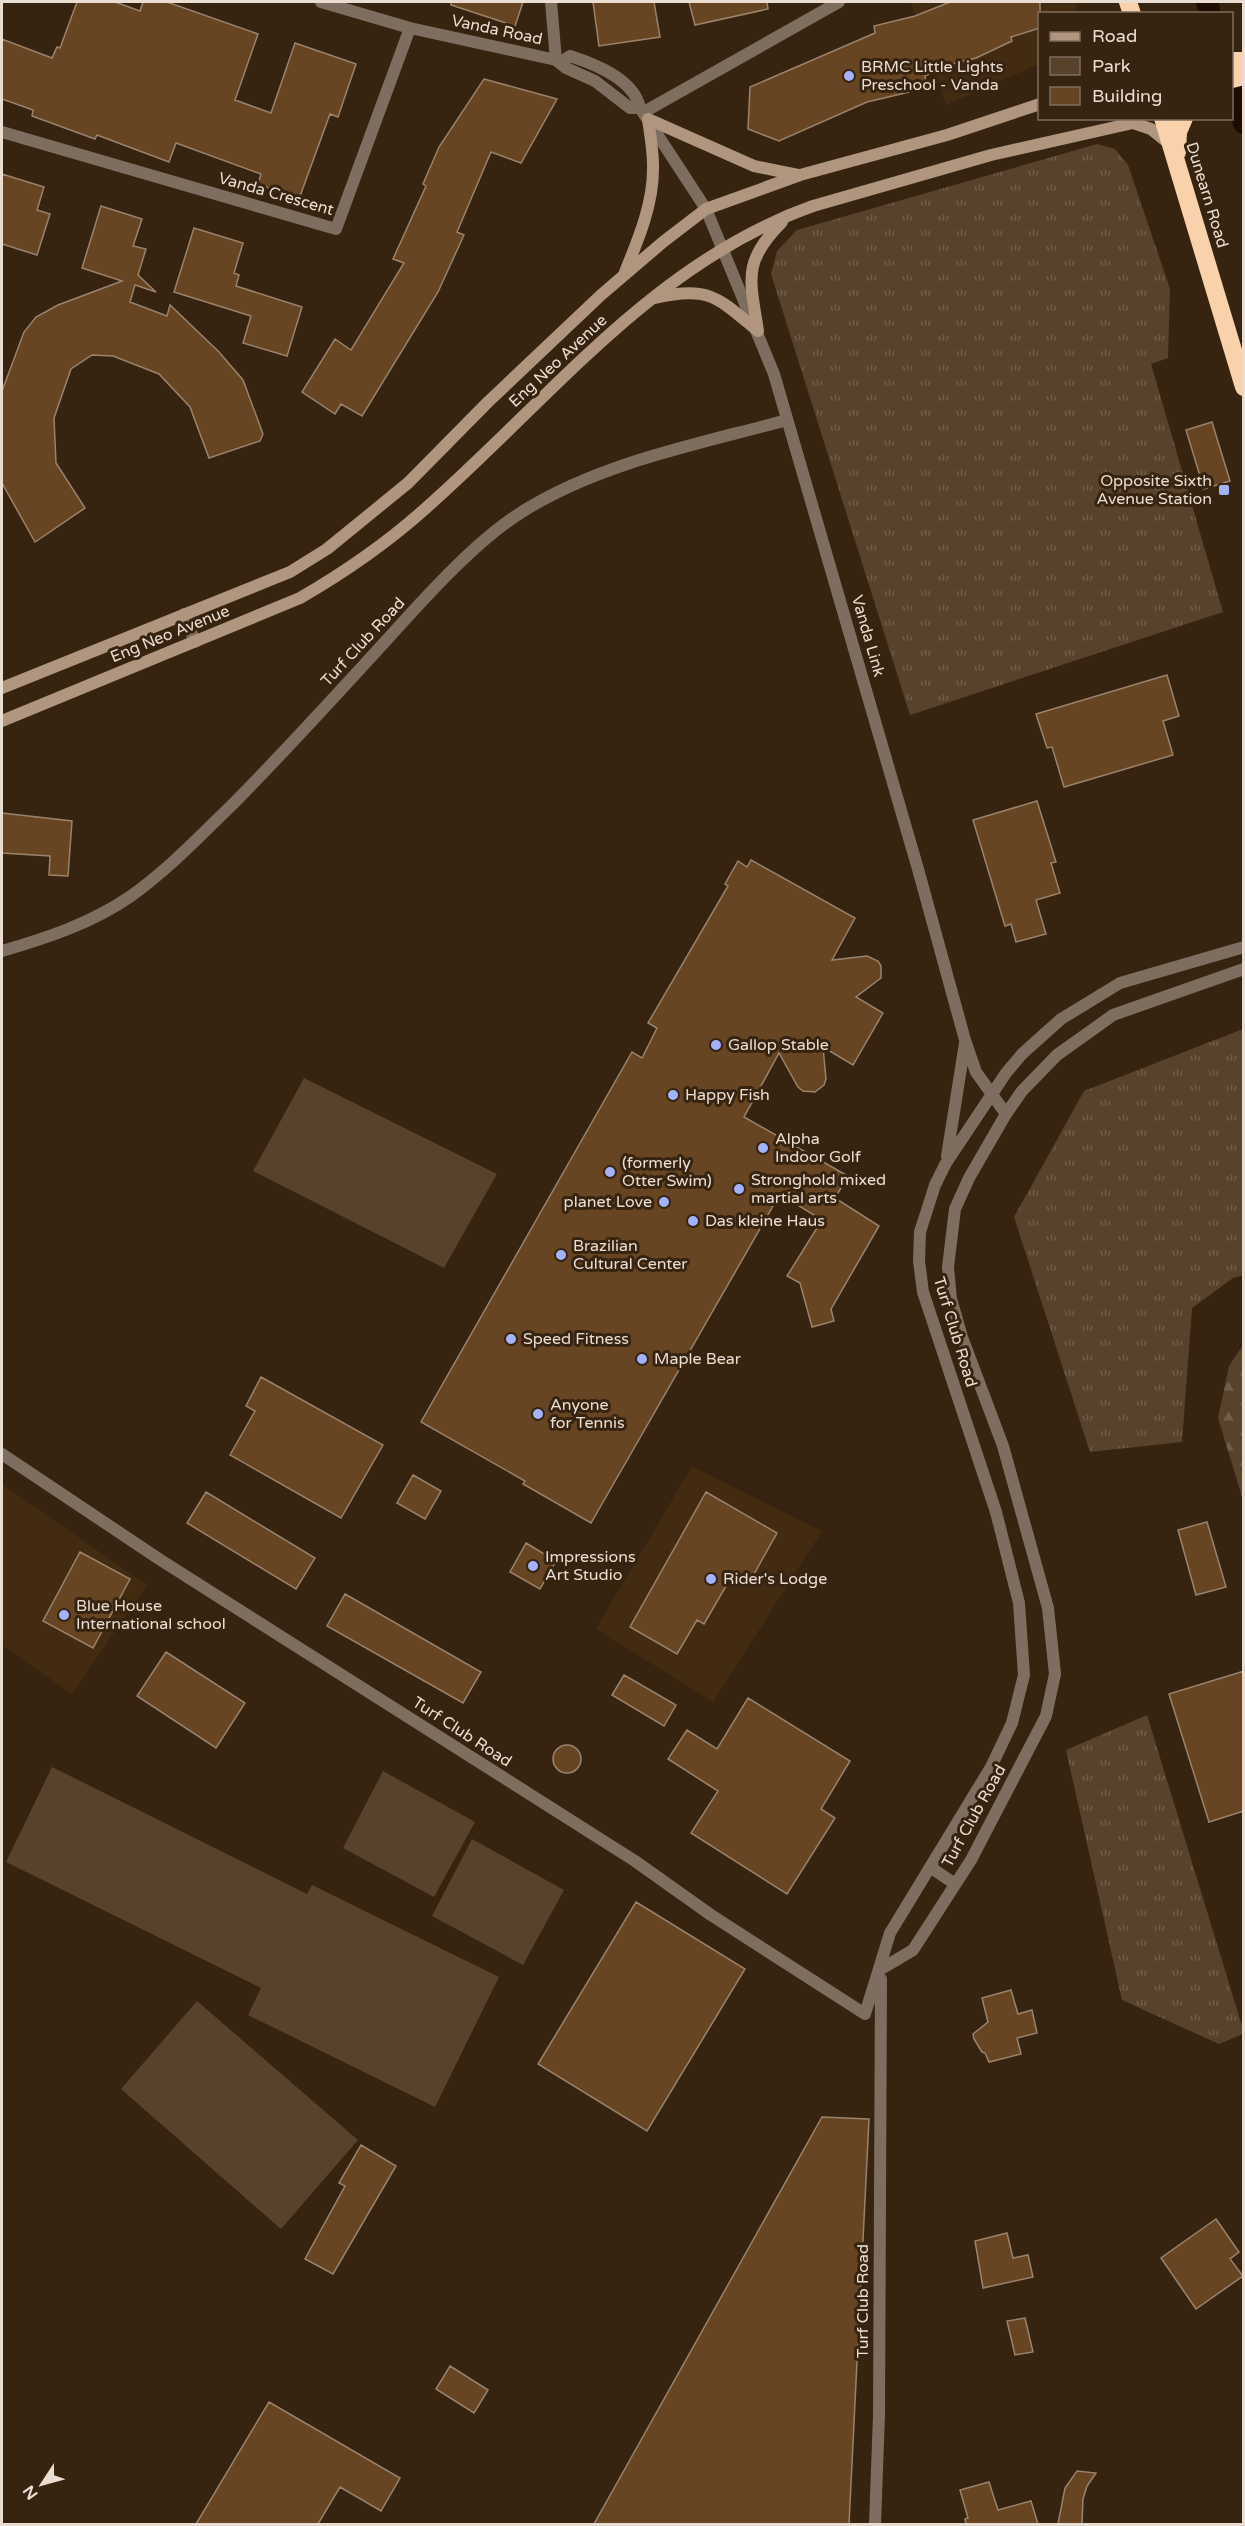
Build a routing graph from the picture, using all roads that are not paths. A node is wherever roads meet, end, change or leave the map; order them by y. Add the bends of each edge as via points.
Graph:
1 (321, 2) edge
2 (551, 2) edge
3 (839, 2) edge
4 (411, 28) junction
5 (559, 61) junction
6 (1038, 105) edge
7 (644, 113) junction
8 (1164, 120) edge
9 (1183, 120) edge
10 (2, 132) edge
11 (1174, 153) junction
12 (800, 175) junction
13 (706, 209) junction
14 (789, 214) junction
15 (722, 247) junction
16 (625, 273) junction
17 (648, 300) junction
18 (758, 331) junction
19 (1244, 387) edge
20 (787, 420) junction
21 (184, 614) junction
22 (195, 642) junction
23 (2, 688) edge
24 (2, 721) edge
25 (1244, 947) edge
26 (2, 951) edge
27 (1244, 969) edge
28 (965, 1040) junction
29 (991, 1095) junction
30 (1006, 1114) junction
31 (945, 1163) junction
32 (2, 1454) edge
33 (930, 1867) junction
34 (955, 1884) junction
35 (881, 1969) junction
36 (875, 2524) edge

1 - 4 street, Vanda Road
2 - 5 street
3 - 7 street
4 - 5 street, Vanda Road
4 - 10 street, Vanda Crescent via 336,229
5 - 7 street, Vanda Road via 595,81 630,108
6 - 12 main road, Eng Neo Avenue via 947,135
7 - 12 main road via 754,166
7 - 13 street
7 - 16 main road via 654,166 645,224
8 - 11 highway, Dunearn Road
9 - 11 highway
11 - 14 main road, Eng Neo Avenue via 1151,129 1133,123 991,155
11 - 19 highway, Dunearn Road
12 - 13 main road, Eng Neo Avenue
13 - 15 street
13 - 16 main road, Eng Neo Avenue
14 - 15 main road, Eng Neo Avenue
14 - 18 main road via 758,250 749,277
15 - 17 main road, Eng Neo Avenue
15 - 18 street, Vanda Link
16 - 21 main road, Eng Neo Avenue via 408,483 327,549 290,572
17 - 18 main road via 683,291 703,293 719,299
17 - 22 main road, Eng Neo Avenue via 425,509 347,571 300,598
18 - 20 street, Vanda Link
20 - 26 street, Turf Club Road via 595,475 525,510 495,532 415,609 181,856 130,896 78,925
20 - 28 street, Vanda Link
21 - 22 street
21 - 23 main road, Eng Neo Avenue
22 - 24 main road, Eng Neo Avenue
25 - 29 street, Turf Club Road via 1120,983 1091,999 1042,1034
27 - 30 street, Turf Club Road via 1113,1015 1057,1055
28 - 29 street, Vanda Link via 976,1072
28 - 31 street, Vanda Link
29 - 30 street, Vanda Link
29 - 31 street, Turf Club Road
30 - 34 street, Turf Club Road via 955,1209 948,1267 951,1299 962,1337 1003,1446 1048,1608 1055,1674 1046,1716 1034,1743
31 - 33 street, Turf Club Road via 920,1232 918,1261 923,1292 996,1512 1019,1603 1024,1675 1012,1723 991,1767
32 - 35 street, Turf Club Road via 159,1559 635,1861 737,1933 865,2014
33 - 34 street, Turf Club Road
33 - 35 street, Turf Club Road via 890,1933
34 - 35 street, Turf Club Road via 913,1950
35 - 36 street, Turf Club Road

